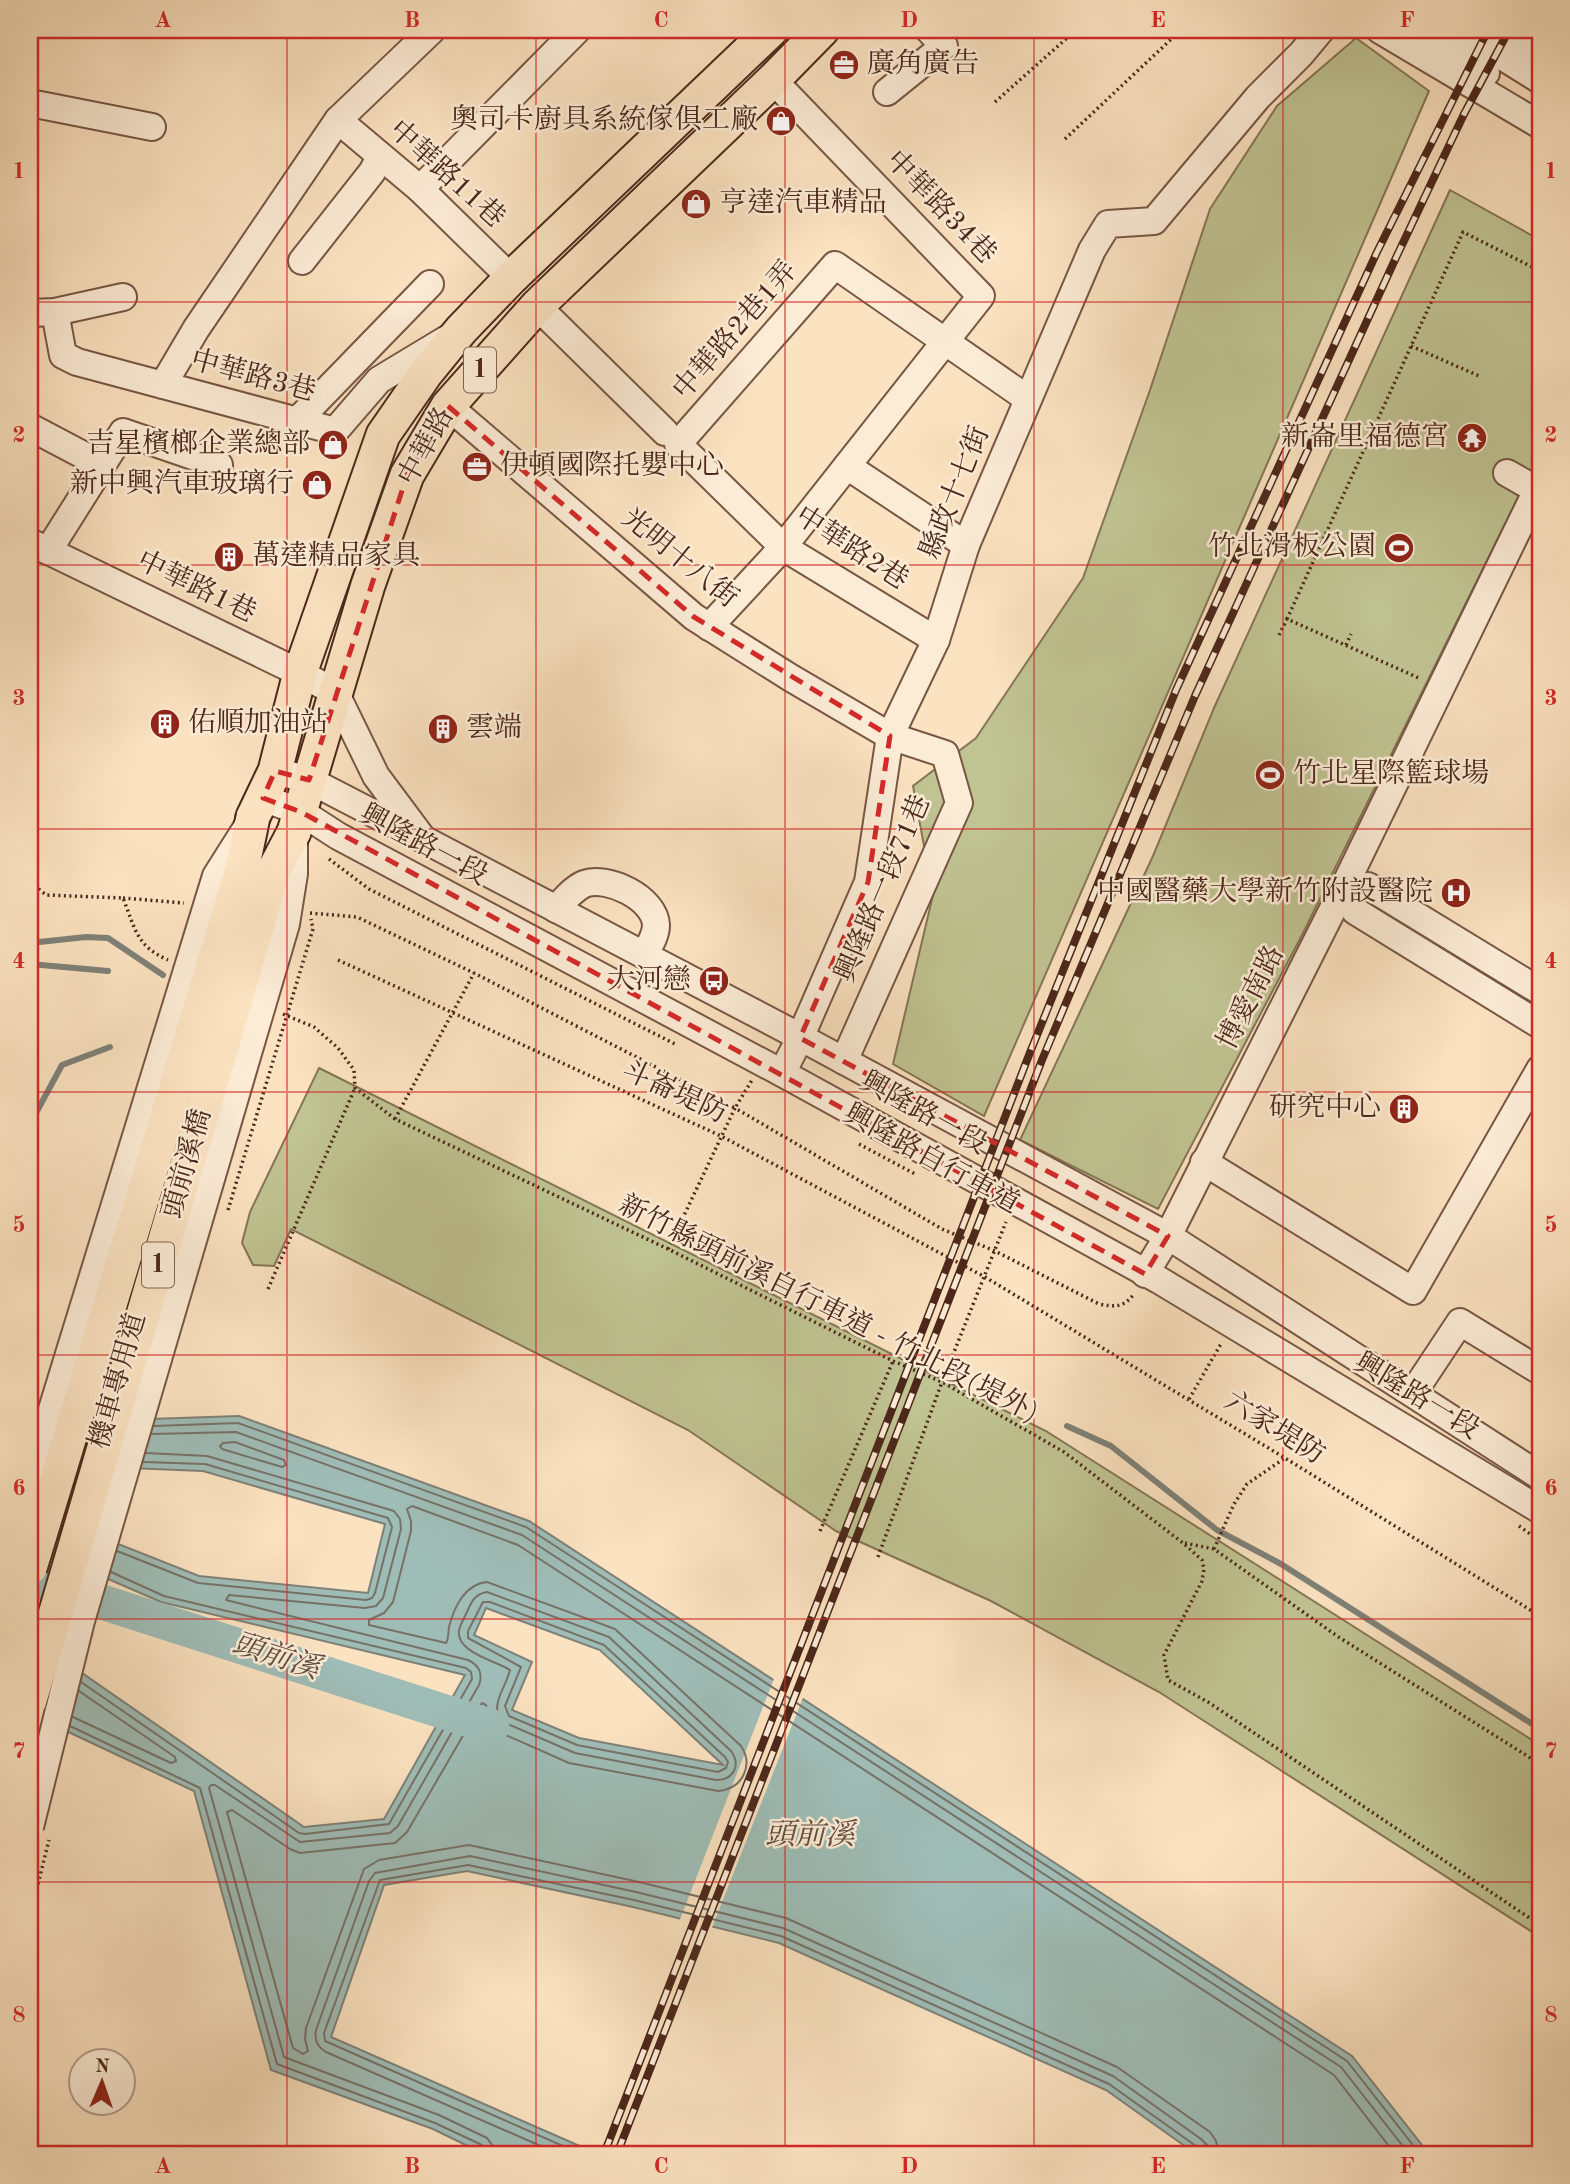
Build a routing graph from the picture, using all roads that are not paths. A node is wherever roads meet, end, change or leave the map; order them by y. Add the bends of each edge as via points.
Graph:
1 (432, 30) edge
2 (578, 30) edge
3 (771, 30) edge
4 (822, 30) edge
5 (1321, 30) edge
6 (1380, 30) edge
7 (1420, 30) edge
8 (1460, 30) edge
9 (1503, 30) edge
10 (945, 35) edge
11 (1540, 53) edge
12 (773, 79) junction
13 (1540, 80) edge
14 (887, 92) dead end
15 (30, 103) edge
16 (1540, 109) edge
17 (338, 120) junction
18 (1540, 125) edge
19 (152, 127) dead end
20 (380, 156) junction
21 (421, 189) junction
22 (302, 261) dead end
23 (511, 278) junction
24 (430, 285) dead end
25 (122, 296) dead end
26 (537, 306) junction
27 (42, 312) edge
28 (461, 330) junction
29 (946, 341) junction
30 (163, 385) junction
31 (1028, 399) junction
32 (448, 406) junction
33 (298, 421) junction
34 (30, 427) edge
35 (672, 438) junction
36 (102, 465) junction
37 (219, 465) dead end
38 (847, 466) junction
39 (1507, 473) dead end
40 (1539, 487) edge
41 (966, 545) junction
42 (39, 546) edge
43 (783, 547) junction
44 (709, 627) junction
45 (936, 640) junction
46 (300, 673) junction
47 (335, 692) junction
48 (890, 736) junction
49 (309, 780) junction
50 (264, 795) junction
51 (297, 822) junction
52 (423, 839) junction
53 (1342, 891) junction
54 (556, 909) junction
55 (644, 955) junction
56 (1540, 991) edge
57 (1540, 1025) edge
58 (800, 1038) junction
59 (844, 1061) junction
60 (1540, 1069) edge
61 (763, 1076) junction
62 (1204, 1162) junction
63 (1168, 1236) junction
64 (1137, 1285) junction
65 (1540, 1371) edge
66 (1413, 1393) junction
67 (1540, 1476) edge
68 (30, 1481) edge
69 (1540, 1510) edge
70 (30, 1568) edge
71 (54, 1619) junction
72 (30, 1700) edge
73 (30, 1734) edge
74 (30, 1827) edge

1 - 17 street
2 - 21 street
3 - 23 main road, 中華路 / 1
4 - 12 main road, 中華路 / 1
5 - 31 street, 縣政十七街 via 1154,221 1108,224 1091,250
6 - 18 street
7 - 16 street
8 - 13 street
9 - 11 street
10 - 14 street
12 - 26 main road, 中華路 / 1
12 - 29 street, 中華路34巷 via 981,296
15 - 19 street
17 - 20 street, 中華路11巷
17 - 30 street
20 - 21 street, 中華路11巷
20 - 22 street
21 - 23 street, 中華路11巷
23 - 28 main road, 中華路 / 1
24 - 33 street
25 - 27 street
26 - 32 main road, 中華路 / 1
26 - 35 street, 中華路2巷
27 - 30 street, 中華路3巷 via 63,355
28 - 33 street, 中華路3巷 via 379,380 335,431
28 - 46 main road, 中華路 / 1 via 383,435
29 - 31 street
29 - 35 street, 中華路2巷1弄 via 835,265
29 - 38 street
30 - 33 street, 中華路3巷
31 - 41 street, 縣政十七街
32 - 44 street, 光明十八街
32 - 47 main road, 中華路 / 1 via 407,475
34 - 36 street
35 - 43 street, 中華路2巷
36 - 37 street via 122,432
36 - 42 street
38 - 41 street
38 - 43 street
39 - 40 street
40 - 53 street, 博愛南路
41 - 45 street, 縣政十七街
42 - 46 street, 中華路1巷
43 - 44 street
43 - 45 street, 中華路2巷
44 - 48 street, 光明十八街
45 - 48 street, 縣政十七街
46 - 47 street, 中華路1巷
46 - 50 main road, 中華路 / 1
47 - 49 main road, 中華路 / 1
47 - 52 street via 376,776
48 - 58 street, 縣政十七街 via 868,882
48 - 59 street, 興隆路一段71巷 via 945,754 958,803
49 - 50 street, 興隆路一段
49 - 51 main road, 中華路 / 1
49 - 52 street, 興隆路一段
50 - 51 street, 興隆路一段
50 - 68 street, 機車專用道 / 1, bridge via 216,876
50 - 70 main road, 頭前溪橋 / 1, bridge
51 - 61 street, 興隆路一段 via 338,836
51 - 71 main road, 頭前溪橋 / 1, bridge via 273,872
51 - 74 street, 機車專用道 / 1, bridge via 286,924 81,1621
52 - 54 street, 興隆路一段
53 - 56 street via 1368,886
53 - 57 street via 1355,911
53 - 62 street, 博愛南路
54 - 55 street, 興隆路一段
54 - 55 street via 583,884 603,881 622,888 646,903 656,924
55 - 58 street, 興隆路一段
58 - 59 street, 興隆路一段
58 - 61 street, 縣政十七街
59 - 63 street, 興隆路一段
60 - 62 street via 1413,1291
61 - 64 street, 興隆路一段 via 1014,1200
62 - 63 street, 博愛南路
63 - 64 street, 博愛南路
63 - 66 street, 興隆路一段
64 - 69 street, 興隆路一段 via 1483,1474
65 - 66 street via 1460,1322
66 - 67 street, 興隆路一段
71 - 72 main road, 頭前溪橋 / 1, bridge
71 - 73 highway, bridge

